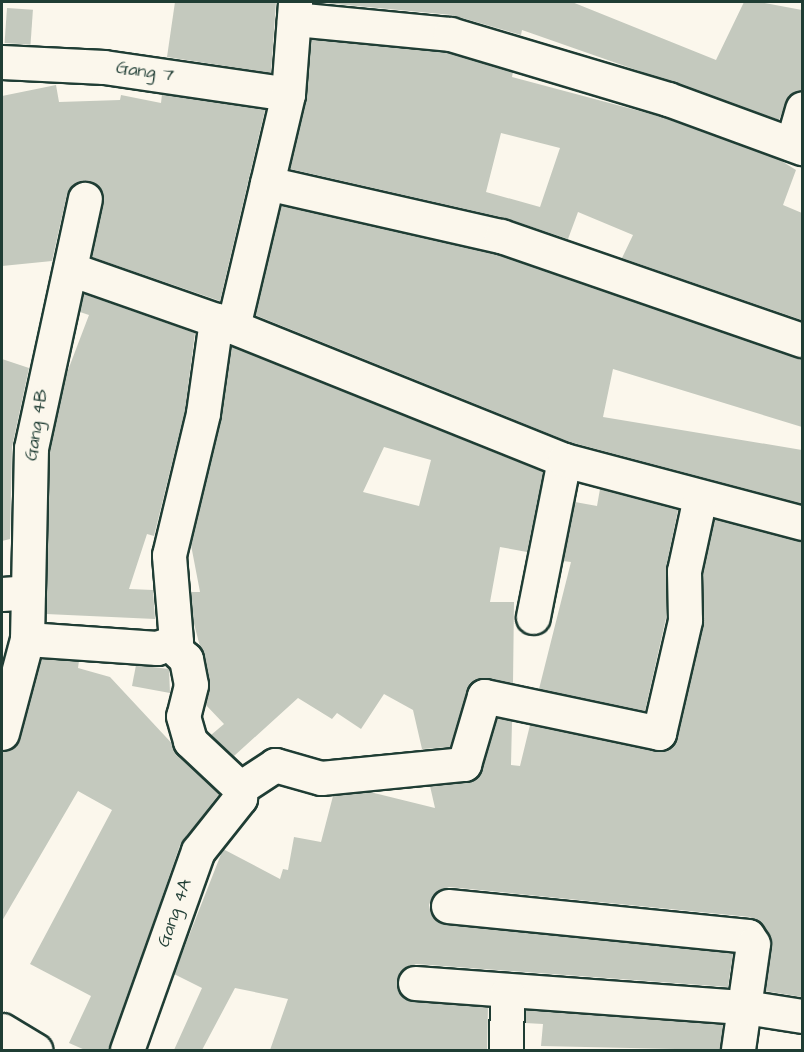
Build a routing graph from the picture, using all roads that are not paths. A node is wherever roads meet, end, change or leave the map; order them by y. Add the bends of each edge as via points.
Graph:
1 (294, 10) edge
2 (2, 62) edge
3 (288, 94) junction
4 (802, 108) edge
5 (797, 146) edge
6 (267, 183) junction
7 (85, 199) dead end
8 (73, 270) junction
9 (224, 324) junction
10 (802, 340) edge
11 (564, 460) junction
12 (700, 497) junction
13 (802, 523) edge
14 (15, 593) edge
15 (533, 617) dead end
16 (27, 639) junction
17 (172, 646) junction
18 (2, 733) edge
19 (240, 788) junction
20 (448, 906) dead end
21 (415, 983) dead end
22 (507, 993) junction
23 (745, 1007) junction
24 (802, 1016) edge
25 (2, 1030) edge
26 (35, 1050) edge
27 (127, 1050) edge
28 (506, 1050) edge
29 (738, 1050) edge

1 - 3 street
1 - 5 street via 450,34 669,99
2 - 3 street, Gang 7 via 124,69
3 - 6 street
4 - 5 street
6 - 9 street
6 - 10 street via 501,236
7 - 8 street, Gang 4B
8 - 9 street
8 - 14 street, Gang 4B via 31,448
9 - 11 street
9 - 17 street via 170,548 178,635
11 - 12 street
11 - 15 street
12 - 13 street
12 - 19 street via 684,571 686,620 659,733 484,696 464,764 321,778 275,765
14 - 16 street, Gang 4B
16 - 17 street
16 - 18 street, Gang 4B
17 - 19 street via 186,659 191,685 183,716 190,741
19 - 27 street, Gang 4A via 240,798 198,851
20 - 23 street via 744,934 753,944
21 - 22 street
22 - 23 street
22 - 28 street
23 - 24 street
23 - 29 street
25 - 26 street

